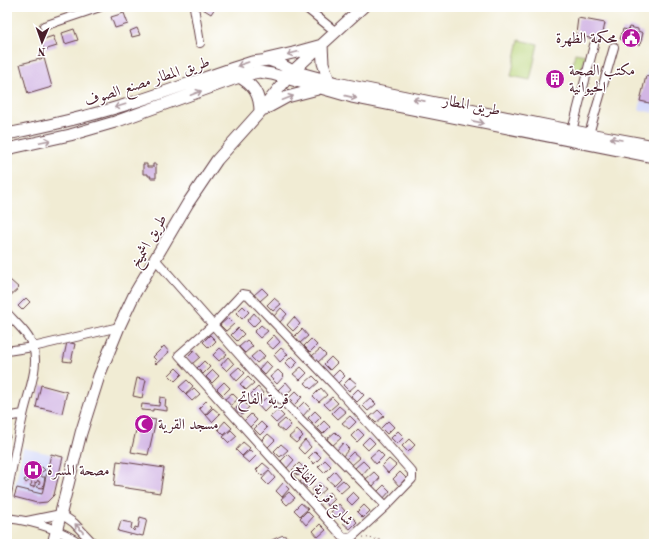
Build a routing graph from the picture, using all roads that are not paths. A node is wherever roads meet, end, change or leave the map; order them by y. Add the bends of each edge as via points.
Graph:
1 (100, 7) edge
2 (194, 7) edge
3 (305, 7) edge
4 (363, 7) edge
5 (44, 26) dead end
6 (336, 32) junction
7 (200, 43) dead end
8 (322, 45) junction
9 (594, 45) dead end
10 (614, 47) dead end
11 (264, 60) junction
12 (290, 75) junction
13 (239, 77) junction
14 (332, 85) junction
15 (172, 89) junction
16 (318, 89) junction
17 (176, 101) junction
18 (260, 112) junction
19 (572, 131) junction
20 (7, 134) edge
21 (589, 134) junction
22 (654, 146) edge
23 (7, 148) edge
24 (654, 157) edge
25 (155, 259) junction
26 (7, 313) edge
27 (212, 325) junction
28 (119, 327) junction
29 (33, 347) junction
30 (7, 351) edge
31 (23, 414) junction
32 (7, 417) edge
33 (7, 494) edge
34 (386, 506) junction
35 (61, 514) junction
36 (7, 518) edge
37 (27, 521) junction
38 (56, 531) junction
39 (53, 544) edge
40 (81, 544) edge
41 (94, 544) edge
42 (274, 544) edge
43 (291, 544) edge

1 - 5 street
2 - 7 street
3 - 6 street
4 - 6 highway, طريق اشميخ
6 - 8 highway, طريق اشميخ
8 -> 11 highway
8 - 12 highway, طريق اشميخ
8 - 14 highway via 323,63
9 - 19 street
10 - 21 street
11 - 12 highway, طريق المطار مصنع الصوف via 274,61
11 -> 15 highway, طريق المطار مصنع الصوف
12 - 13 highway, طريق المطار مصنع الصوف via 259,72
12 - 14 highway, طريق المطار
12 - 16 highway, طريق المطار
12 - 18 highway, طريق اشميخ
17 -> 13 highway, طريق المطار مصنع الصوف
13 - 18 highway via 250,84 258,95
14 - 16 highway, طريق المطار
19 -> 14 highway, طريق المطار
14 -> 24 highway, طريق المطار via 352,97
15 - 17 highway
15 -> 20 highway, طريق المطار مصنع الصوف via 76,119
18 -> 16 highway via 287,97
23 -> 17 highway, طريق المطار مصنع الصوف via 48,141 93,129
18 - 25 highway, طريق اشميخ via 217,160
19 - 21 highway, طريق المطار
22 -> 21 highway, طريق المطار
25 - 27 street
25 - 28 highway, طريق اشميخ
26 - 29 street via 28,337
27 - 34 street
27 - 34 street, شارع قرية الفاتح via 242,294 248,295 412,472 412,479
27 - 34 street, شارع قرية الفاتح via 179,355 343,537 348,538 355,534
28 - 29 street
28 - 35 highway, طريق اشميخ via 99,376
29 - 30 street
29 - 31 street via 34,369
31 - 32 street
31 - 33 street
35 - 37 street
35 - 38 highway, طريق اشميخ
41 -> 35 street via 74,522
36 - 37 street
37 - 38 street
38 - 39 highway, طريق اشميخ
38 - 40 street
42 - 43 street via 283,540

